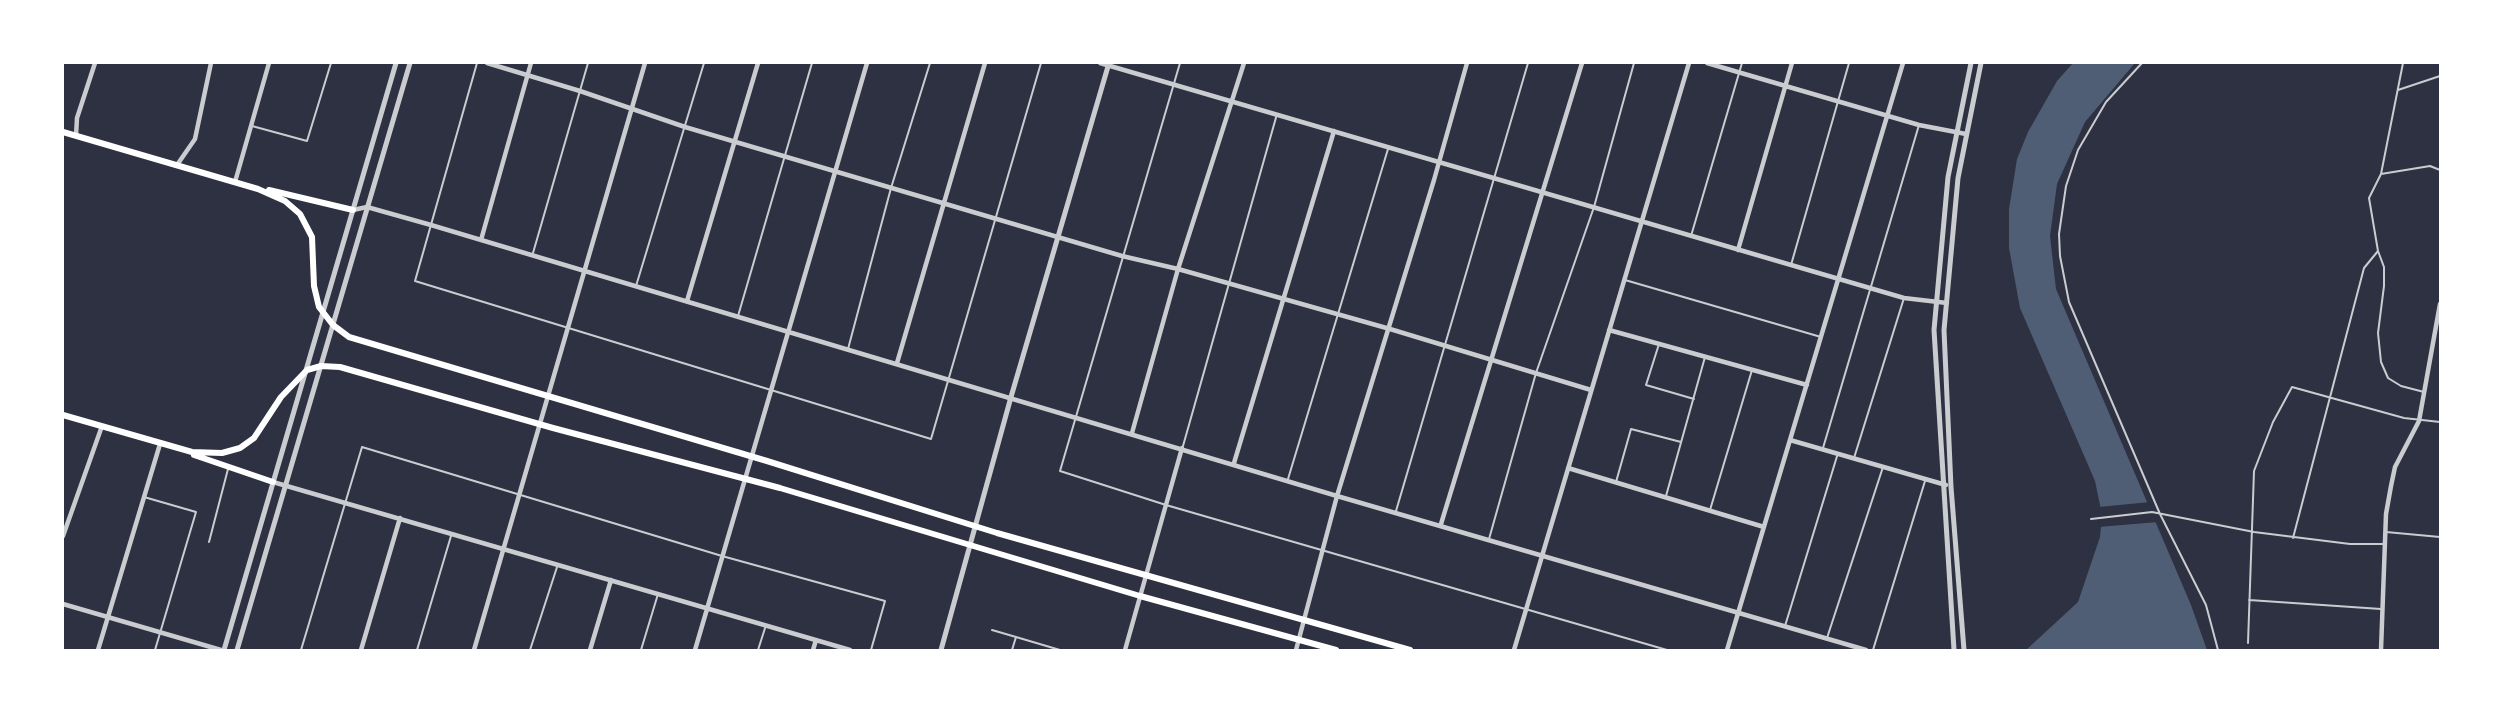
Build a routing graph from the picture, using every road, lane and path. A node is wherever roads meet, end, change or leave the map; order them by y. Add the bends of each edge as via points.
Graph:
1 (95, 63) edge
2 (211, 63) edge
3 (269, 63) edge
4 (331, 63) edge
5 (396, 63) edge
6 (410, 63) edge
7 (477, 63) edge
8 (487, 63) edge
9 (531, 63) edge
10 (588, 63) edge
11 (645, 63) edge
12 (704, 63) edge
13 (758, 63) edge
14 (812, 63) edge
15 (867, 63) edge
16 (930, 63) edge
17 (985, 63) edge
18 (1041, 63) edge
19 (1100, 63) edge
20 (1180, 63) edge
21 (1244, 63) edge
22 (1467, 63) edge
23 (1528, 63) edge
24 (1582, 63) edge
25 (1634, 63) edge
26 (1689, 63) edge
27 (1707, 63) edge
28 (1742, 63) edge
29 (1792, 63) edge
30 (1849, 63) edge
31 (1903, 63) edge
32 (1971, 63) edge
33 (1981, 63) edge
34 (2142, 63) edge
35 (2403, 63) edge
36 (1109, 64) edge
37 (1739, 72) junction
38 (527, 75) junction
39 (2440, 76) edge
40 (1174, 84) junction
41 (1785, 86) junction
42 (2398, 90) junction
43 (580, 91) junction
44 (1232, 101) junction
45 (1837, 101) junction
46 (632, 108) junction
47 (1277, 114) junction
48 (1887, 116) junction
49 (251, 126) junction
50 (1918, 126) junction
51 (685, 127) junction
52 (1334, 131) junction
53 (63, 132) edge
54 (1957, 132) junction
55 (1966, 134) junction
56 (76, 136) junction
57 (734, 142) junction
58 (1389, 147) junction
59 (786, 157) junction
60 (1439, 161) junction
61 (177, 165) junction
62 (2440, 170) edge
63 (835, 171) junction
64 (2381, 174) junction
65 (1495, 178) junction
66 (235, 182) junction
67 (891, 188) junction
68 (258, 189) junction
69 (1543, 192) junction
70 (944, 204) junction
71 (367, 207) junction
72 (1594, 207) junction
73 (353, 210) junction
74 (995, 219) junction
75 (1642, 221) junction
76 (431, 225) junction
77 (1691, 236) junction
78 (1058, 237) junction
79 (481, 240) junction
80 (1738, 250) junction
81 (2378, 251) junction
82 (532, 255) junction
83 (1122, 256) junction
84 (1791, 265) junction
85 (1178, 268) junction
86 (583, 270) junction
87 (1624, 280) junction
88 (1838, 280) junction
89 (1229, 283) junction
90 (636, 286) junction
91 (1870, 289) junction
92 (1905, 298) junction
93 (1283, 299) junction
94 (687, 301) junction
95 (1936, 302) junction
96 (1947, 303) junction
97 (2440, 304) edge
98 (322, 314) junction
99 (1337, 314) junction
100 (738, 316) junction
101 (333, 325) junction
102 (2438, 326) edge
103 (566, 328) junction
104 (1390, 329) junction
105 (1609, 330) junction
106 (788, 331) junction
107 (1821, 337) junction
108 (1659, 344) junction
109 (1444, 345) junction
110 (848, 349) junction
111 (1705, 357) junction
112 (1491, 361) junction
113 (897, 363) junction
114 (321, 366) junction
115 (307, 370) junction
116 (1752, 370) junction
117 (1536, 373) junction
118 (950, 379) junction
119 (1807, 385) junction
120 (770, 390) junction
121 (1591, 390) junction
122 (2426, 392) junction
123 (546, 396) junction
124 (2330, 396) junction
125 (1011, 397) junction
126 (1694, 399) junction
127 (63, 415) edge
128 (1078, 417) junction
129 (2419, 421) junction
130 (2440, 422) edge
131 (539, 424) junction
132 (102, 426) junction
133 (1132, 433) junction
134 (1790, 440) junction
135 (1681, 442) junction
136 (160, 444) junction
137 (1182, 448) junction
138 (1822, 449) junction
139 (183, 450) junction
140 (1838, 453) junction
141 (752, 457) junction
142 (1854, 458) junction
143 (1234, 463) junction
144 (1883, 467) junction
145 (229, 468) junction
146 (1568, 468) junction
147 (1288, 479) junction
148 (1926, 479) junction
149 (745, 480) junction
150 (273, 482) junction
151 (1616, 482) junction
152 (1943, 484) junction
153 (286, 485) junction
154 (1952, 487) junction
155 (520, 494) junction
156 (1337, 496) junction
157 (143, 497) junction
158 (1665, 497) junction
159 (346, 502) junction
160 (1166, 505) junction
161 (1710, 510) junction
162 (1396, 511) junction
163 (2160, 513) junction
164 (400, 518) junction
165 (2091, 519) dead end
166 (1441, 524) junction
167 (976, 527) junction
168 (1764, 527) junction
169 (2254, 532) junction
170 (2386, 532) junction
171 (452, 533) junction
172 (63, 536) edge
173 (2440, 537) edge
174 (2293, 538) junction
175 (1489, 539) junction
176 (209, 542) dead end
177 (971, 544) junction
178 (2386, 544) junction
179 (504, 548) junction
180 (1322, 549) junction
181 (1542, 554) junction
182 (722, 556) junction
183 (558, 564) junction
184 (1146, 576) junction
185 (611, 580) junction
186 (658, 594) junction
187 (1140, 596) junction
188 (2249, 600) junction
189 (63, 604) edge
190 (707, 608) junction
191 (1526, 609) junction
192 (2384, 609) junction
193 (1738, 612) junction
194 (107, 617) junction
195 (1303, 620) junction
196 (766, 625) junction
197 (1785, 626) junction
198 (992, 630) dead end
199 (160, 633) junction
200 (1016, 637) junction
201 (1827, 638) junction
202 (1298, 639) junction
203 (816, 640) junction
204 (2248, 643) dead end
205 (98, 650) edge
206 (156, 650) edge
207 (223, 650) edge
208 (237, 650) edge
209 (301, 650) edge
210 (361, 650) edge
211 (417, 650) edge
212 (474, 650) edge
213 (530, 650) edge
214 (590, 650) edge
215 (641, 650) edge
216 (695, 650) edge
217 (758, 650) edge
218 (813, 650) edge
219 (850, 650) edge
220 (871, 650) edge
221 (941, 650) edge
222 (1012, 650) edge
223 (1060, 650) edge
224 (1125, 650) edge
225 (1296, 650) edge
226 (1336, 650) edge
227 (1410, 650) edge
228 (1514, 650) edge
229 (1666, 650) edge
230 (1727, 650) edge
231 (1866, 650) edge
232 (1873, 650) edge
233 (1954, 650) edge
234 (1964, 650) edge
235 (2218, 650) edge
236 (2380, 650) edge

1 - 56 street via 77,118
2 - 61 street via 195,139
3 - 49 street
4 - 49 lane via 307,141
5 - 73 street
6 - 71 street
7 - 76 lane
8 - 38 street
9 - 38 street
10 - 43 lane
11 - 46 street
12 - 51 lane
13 - 57 street
14 - 59 lane
15 - 63 street
16 - 67 lane
17 - 70 street
18 - 74 lane
19 - 36 street
20 - 40 lane
21 - 44 street
22 - 60 street
23 - 65 lane
24 - 69 street
25 - 72 lane
26 - 75 street
27 - 37 street
28 - 37 lane
29 - 41 street
30 - 45 lane
31 - 48 street
32 - 54 street
33 - 55 street
34 - 163 lane via 2106,102 2078,150 2066,186 2059,234 2069,302
35 - 42 lane
36 - 40 street
36 - 78 street
37 - 41 street
37 - 77 lane
38 - 43 street
38 - 79 street
39 - 42 lane
40 - 44 street
40 - 83 lane
41 - 45 street
41 - 80 street
42 - 64 lane
43 - 46 street
43 - 82 lane
44 - 47 street
44 - 85 street
45 - 48 street
45 - 84 lane
46 - 51 street
46 - 86 street
47 - 52 street
47 - 89 lane
48 - 50 street
48 - 88 street
49 - 66 street
50 - 54 street
50 - 91 lane
51 - 57 street
51 - 90 lane
52 - 58 street
52 - 93 street
53 - 56 main road
54 - 55 street
54 - 95 street via 1948,177
55 - 96 street via 1958,178
56 - 61 main road
57 - 59 street
57 - 94 street
58 - 60 street
58 - 99 lane
59 - 63 street
59 - 100 lane
60 - 65 street
60 - 104 street
61 - 66 main road
62 - 64 lane via 2430,166
63 - 67 street
63 - 106 street
64 - 81 lane via 2368,198
65 - 69 street
65 - 109 lane
66 - 68 main road
67 - 70 street
67 - 110 lane
68 - 73 main road
68 - 98 main road via 293,207 309,229 315,253 314,292
69 - 72 street
69 - 112 street
70 - 74 street
70 - 113 street
71 - 73 street
71 - 76 street
71 - 101 street
72 - 75 street
72 - 117 lane
73 - 98 street
74 - 78 street
74 - 118 lane
75 - 77 street
75 - 87 street
76 - 79 street
76 - 103 lane via 415,281
77 - 80 street
78 - 83 street
78 - 125 street
79 - 82 street
80 - 84 street
81 - 122 lane via 2384,267 2378,343 2383,370 2401,386
81 - 124 lane via 2364,268
82 - 86 street
83 - 85 street
83 - 128 lane
84 - 88 street
85 - 89 street
85 - 133 street
86 - 90 street
86 - 103 street
87 - 105 street
87 - 107 lane
88 - 91 street
88 - 107 street
89 - 93 street
89 - 137 lane
90 - 94 street
91 - 92 street
91 - 138 lane
92 - 95 street
92 - 142 lane
93 - 99 street
93 - 143 street
94 - 100 street
95 - 96 street
95 - 152 street via 1934,330
96 - 154 street via 1944,330
97 - 102 street
98 - 101 main road
98 - 115 street
99 - 104 street
99 - 147 lane
100 - 106 street
101 - 114 street
101 - 123 main road via 354,339
102 - 122 street
103 - 120 lane
103 - 123 street
104 - 109 street
104 - 156 street
105 - 108 street
105 - 121 street
106 - 110 street
106 - 120 street
107 - 119 street
108 - 111 street
108 - 126 lane via 1646,385
109 - 112 street
109 - 162 lane
110 - 113 street
111 - 116 street
111 - 126 lane
112 - 117 street
112 - 166 street
113 - 118 street
114 - 115 main road
114 - 131 main road via 346,368
114 - 153 street
115 - 139 main road via 281,397 260,433 247,443 222,453
115 - 150 street
116 - 119 street
116 - 161 lane
117 - 121 street
117 - 175 lane
118 - 120 lane via 931,439
118 - 125 street
119 - 134 street
120 - 141 street
121 - 146 street
122 - 129 street
123 - 131 street
123 - 141 main road
124 - 129 lane
124 - 169 lane via 2292,387 2254,471
124 - 174 lane
125 - 128 street
125 - 167 street
126 - 135 lane
127 - 132 main road
128 - 133 street
128 - 160 lane via 1060,471
129 - 130 lane
129 - 170 street via 2395,467
131 - 149 main road
131 - 155 street
132 - 136 main road
132 - 172 street
133 - 137 street
134 - 138 street
134 - 168 street
135 - 151 lane via 1631,429
135 - 158 lane
136 - 139 main road
136 - 157 street
137 - 143 street
137 - 160 street
138 - 140 street
139 - 145 main road
140 - 142 street
140 - 197 lane
141 - 149 street
141 - 167 main road
142 - 144 street
143 - 147 street
144 - 148 street
144 - 201 lane
145 - 150 main road
145 - 176 lane
146 - 151 street
146 - 181 street
147 - 156 street
148 - 152 street
148 - 232 lane
149 - 177 main road
149 - 182 street
150 - 153 street
150 - 207 street
151 - 158 street
152 - 154 street
152 - 233 street
153 - 159 street
153 - 208 street
154 - 234 street
155 - 159 lane via 362,447
155 - 179 street
155 - 182 lane
156 - 162 street
156 - 180 street
157 - 194 street
157 - 199 lane via 196,513
158 - 161 street
159 - 164 street
159 - 209 lane
160 - 180 lane
160 - 184 street
161 - 168 street
162 - 166 street
163 - 165 lane
163 - 169 lane
163 - 235 lane via 2205,605
164 - 171 street
164 - 210 street
166 - 175 street
167 - 177 street
167 - 184 main road
168 - 193 street
169 - 174 lane
169 - 188 lane
170 - 173 lane
170 - 178 street
171 - 179 street
171 - 211 lane
174 - 178 lane
175 - 181 street
177 - 187 main road
177 - 221 street
178 - 192 street
179 - 183 street
179 - 212 street
180 - 191 lane
180 - 195 street
181 - 191 street
181 - 193 street
182 - 190 street
182 - 220 lane via 885,601
183 - 185 street
183 - 213 lane
184 - 187 street
184 - 195 main road
185 - 186 street
185 - 214 street
186 - 190 street
186 - 215 lane
187 - 202 main road
187 - 224 street
188 - 192 lane
188 - 204 lane
189 - 194 street
190 - 196 street
190 - 216 street
191 - 228 street
191 - 229 lane
192 - 236 street
193 - 197 street
193 - 230 street
194 - 199 street
194 - 205 street
195 - 202 street
195 - 227 main road
196 - 203 street
196 - 217 lane
197 - 201 street
198 - 200 lane
199 - 206 lane
199 - 207 street
200 - 222 lane
200 - 223 lane
201 - 231 street
202 - 225 street
202 - 226 main road
203 - 218 street
203 - 219 street

